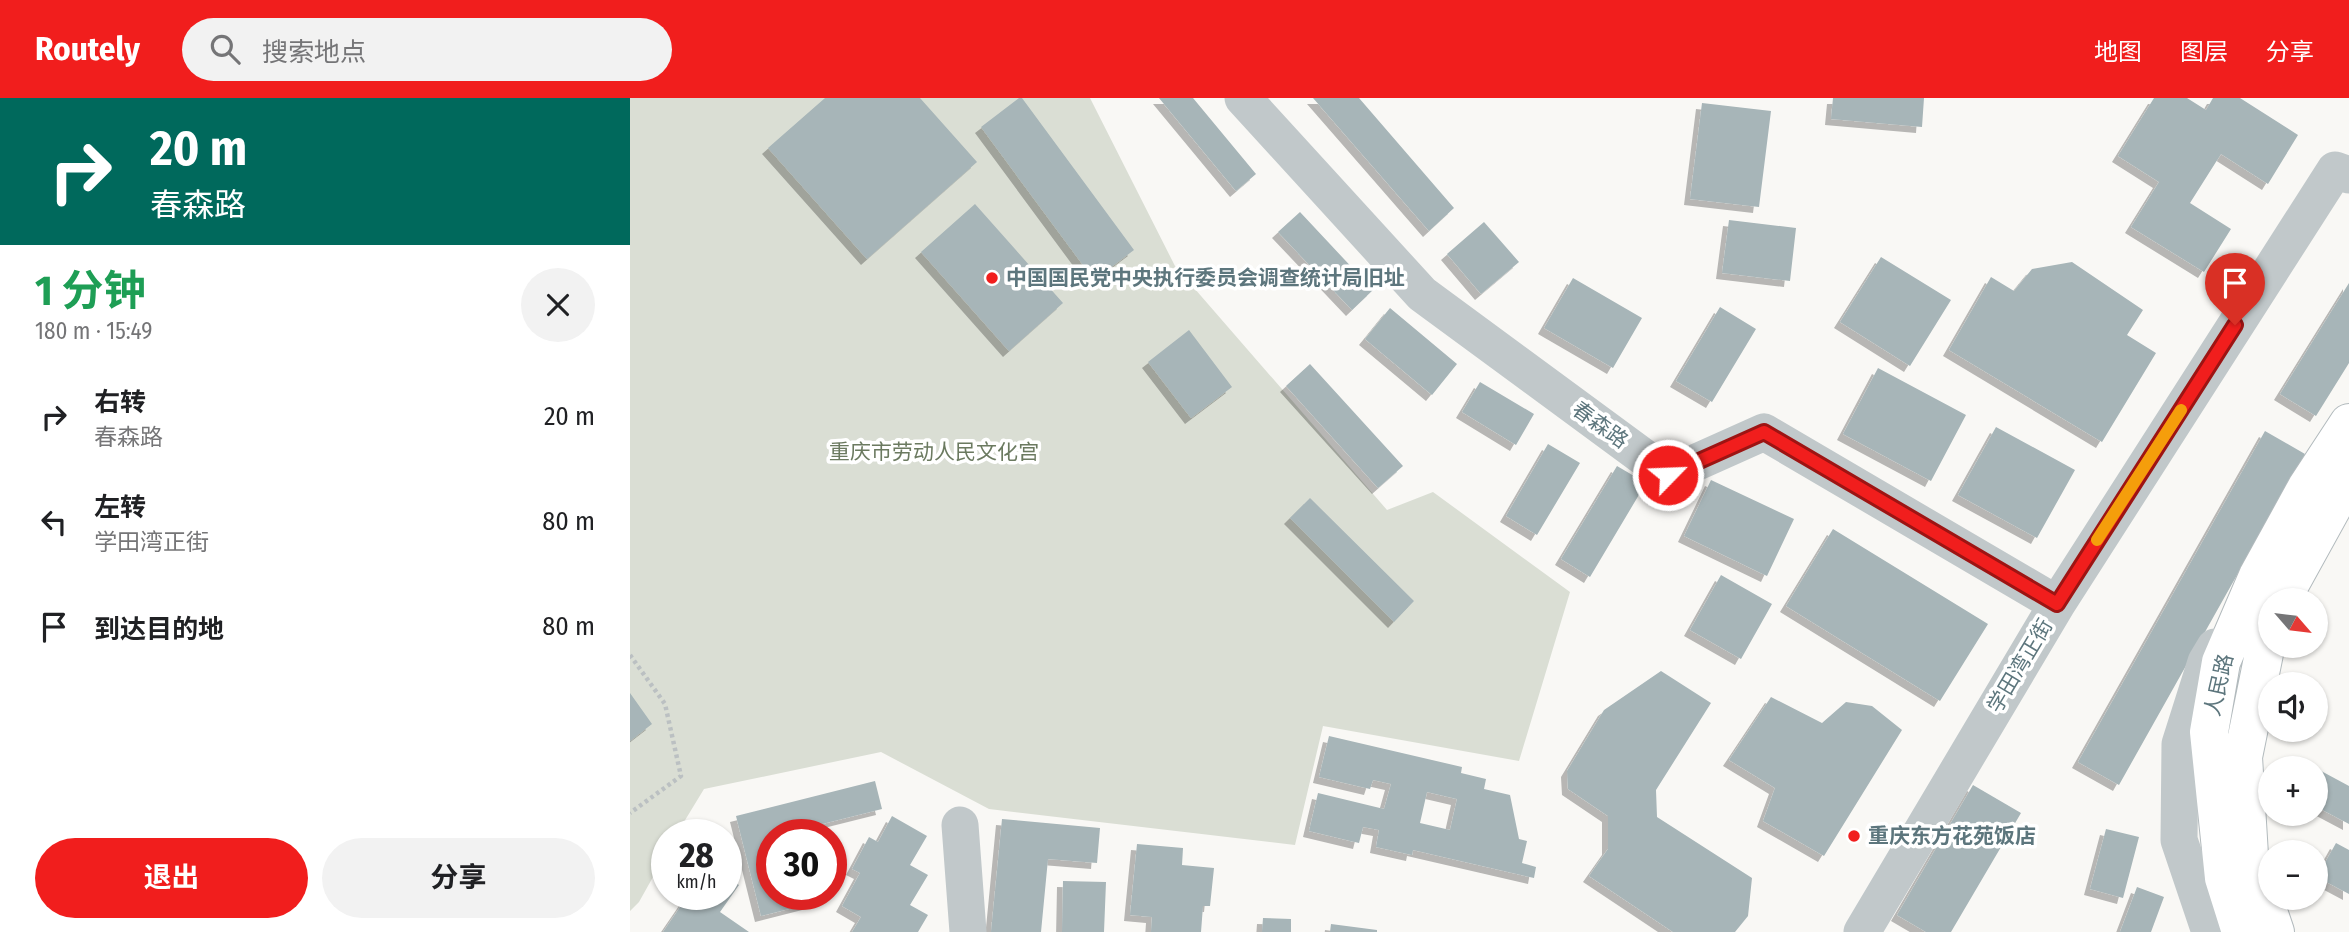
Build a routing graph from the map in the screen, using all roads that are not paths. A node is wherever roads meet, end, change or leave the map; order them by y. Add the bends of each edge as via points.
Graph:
1 (1243, 98) edge
2 (2349, 175) edge
3 (2349, 423) edge
4 (2349, 477) edge
5 (2307, 487) junction
6 (2288, 588) edge
7 (2057, 604) junction
8 (2263, 658) edge
9 (960, 825) dead end
10 (968, 932) edge
11 (1863, 932) edge
12 (2210, 932) edge
13 (2241, 932) edge
14 (2275, 932) edge

1 - 7 street, 春森路 via 1422,294 1668,475 1764,432
2 - 7 street, 学田湾正街 via 2335,170
3 - 5 main road, 人民路
4 - 6 main road
5 - 12 street via 2206,663 2180,744 2179,840
5 - 13 main road, 人民路 via 2258,576 2221,662 2208,732 2224,878
7 - 11 street, 学田湾正街
8 - 14 main road, 人民路 via 2243,757 2249,855
9 - 10 street

